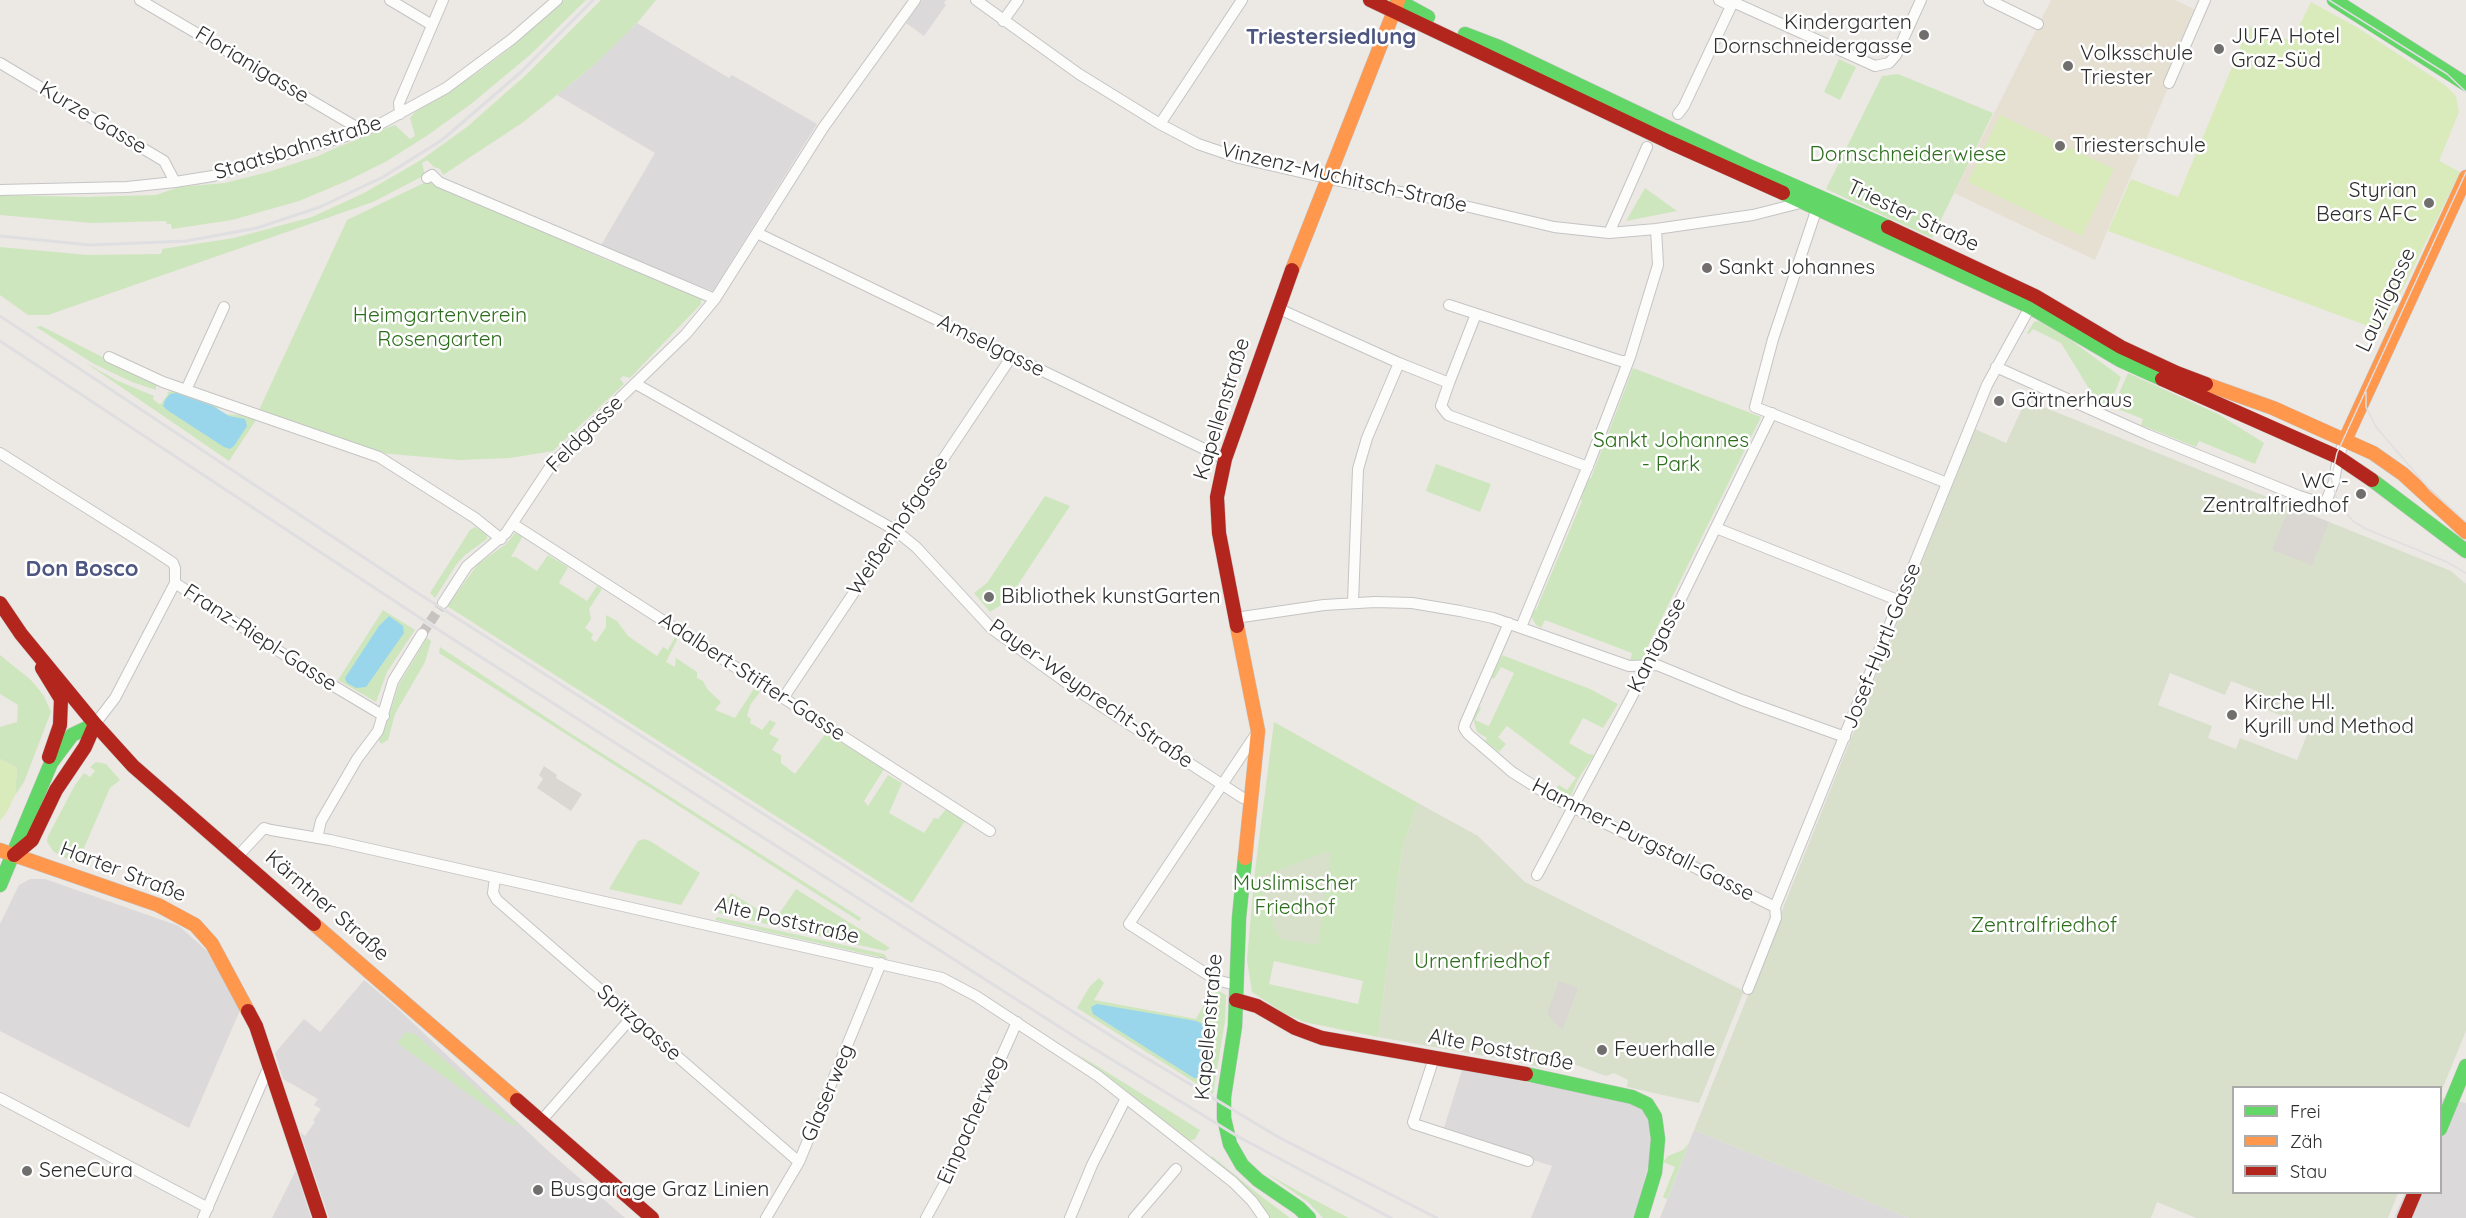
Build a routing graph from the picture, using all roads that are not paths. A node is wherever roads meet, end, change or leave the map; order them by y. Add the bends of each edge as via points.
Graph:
1 (140, 0) edge
2 (390, 0) edge
3 (443, 0) edge
4 (557, 0) edge
5 (915, 0) edge
6 (976, 0) edge
7 (1018, 0) edge
8 (1242, 0) edge
9 (1370, 0) edge
10 (1719, 0) edge
11 (1921, 0) edge
12 (1989, 0) edge
13 (2205, 0) edge
14 (2334, 0) edge
15 (1733, 2) junction
16 (1397, 3) edge
17 (1003, 21) junction
18 (2038, 24) dead end
19 (432, 25) junction
20 (0, 63) edge
21 (2169, 83) dead end
22 (2463, 84) edge
23 (400, 114) junction
24 (1678, 114) dead end
25 (1160, 124) junction
26 (363, 131) junction
27 (1647, 147) dead end
28 (427, 178) dead end
29 (1326, 178) junction
30 (2466, 178) edge
31 (175, 182) junction
32 (0, 190) edge
33 (1810, 205) junction
34 (1656, 229) junction
35 (757, 233) junction
36 (1609, 233) junction
37 (715, 299) junction
38 (1449, 305) dead end
39 (224, 307) dead end
40 (2030, 307) junction
41 (1277, 308) junction
42 (1476, 314) junction
43 (1012, 356) junction
44 (109, 357) dead end
45 (1628, 361) junction
46 (1399, 363) junction
47 (1996, 367) junction
48 (1449, 382) junction
49 (636, 384) junction
50 (186, 390) junction
51 (1772, 413) junction
52 (2345, 440) junction
53 (0, 453) edge
54 (2338, 457) junction
55 (1225, 459) junction
56 (1588, 466) junction
57 (1947, 483) junction
58 (513, 524) junction
59 (1716, 528) junction
60 (895, 530) junction
61 (2466, 532) edge
62 (501, 539) junction
63 (2466, 551) edge
64 (175, 583) junction
65 (1900, 601) junction
66 (1353, 602) junction
67 (0, 603) edge
68 (442, 603) tunnel mouth
69 (1235, 618) junction
70 (1509, 623) junction
71 (1521, 627) junction
72 (21, 634) junction
73 (422, 634) tunnel mouth
74 (1647, 666) junction
75 (784, 697) junction
76 (384, 716) junction
77 (95, 724) junction
78 (1258, 731) junction
79 (1845, 737) junction
80 (44, 777) junction
81 (1222, 784) junction
82 (1252, 801) junction
83 (1572, 808) junction
84 (990, 831) dead end
85 (317, 838) junction
86 (0, 850) edge
87 (14, 855) junction
88 (238, 856) junction
89 (1537, 875) dead end
90 (495, 878) junction
91 (0, 885) edge
92 (1775, 907) junction
93 (881, 963) junction
94 (1236, 985) junction
95 (1748, 989) dead end
96 (1236, 1000) junction
97 (632, 1017) junction
98 (1017, 1022) junction
99 (1434, 1058) junction
100 (2466, 1066) edge
101 (271, 1070) junction
102 (0, 1098) edge
103 (1126, 1098) junction
104 (2460, 1098) edge
105 (541, 1121) junction
106 (2442, 1126) edge
107 (1528, 1161) dead end
108 (799, 1162) junction
109 (1176, 1169) dead end
110 (2414, 1194) edge
111 (206, 1213) edge
112 (320, 1218) edge
113 (652, 1218) edge
114 (766, 1218) edge
115 (926, 1218) edge
116 (1070, 1218) edge
117 (1134, 1218) edge
118 (1264, 1218) edge
119 (1309, 1218) edge
120 (1641, 1218) edge
121 (2404, 1218) edge

1 - 26 street, Florianigasse
2 - 19 street
3 - 19 street
4 - 23 street, Staatsbahnstraße via 446,88
5 - 35 street, Feldgasse via 823,128
6 - 17 street, Vinzenz-Muchitsch-Straße
7 - 17 street
8 - 25 street
9 - 16 main road, Triester Straße
10 - 15 street
11 - 15 street via 1896,55 1875,66
12 - 18 street
13 - 21 street
14 - 22 main road
15 - 24 street
16 - 29 main road, Kapellenstraße
16 - 33 main road, Triester Straße
16 - 52 main road, Triester Straße via 2035,296 2121,347 2177,373 2273,408
17 - 25 street, Vinzenz-Muchitsch-Straße
19 - 23 street via 399,103
20 - 31 street, Kurze Gasse via 164,161
23 - 26 street, Staatsbahnstraße
25 - 29 street, Vinzenz-Muchitsch-Straße via 1198,144 1239,158
26 - 31 street, Staatsbahnstraße via 234,170
27 - 36 street
28 - 37 street via 432,175 439,182
29 - 36 street, Vinzenz-Muchitsch-Straße via 1554,227
29 - 41 main road, Kapellenstraße
30 - 52 main road, Lauzilgasse
31 - 32 street, Staatsbahnstraße
33 - 34 street, Vinzenz-Muchitsch-Straße
33 - 40 main road, Triester Straße
33 - 51 street, Triester Straße via 1755,407
34 - 36 street, Vinzenz-Muchitsch-Straße
34 - 45 street via 1658,265
35 - 37 street, Feldgasse
35 - 43 street, Amselgasse
37 - 49 street, Feldgasse
38 - 42 street
39 - 50 street
40 - 47 street, Josef-Hyrtl-Gasse
40 - 54 main road, Triester Straße via 2120,360
41 - 46 street
41 - 55 main road, Kapellenstraße
42 - 45 street
42 - 48 street
43 - 55 street, Amselgasse
43 - 60 street, Weißenhofgasse
44 - 50 street
45 - 56 street
46 - 48 street
46 - 66 street via 1366,438 1358,469
47 - 54 street via 2159,439 2325,504
47 - 57 street, Josef-Hyrtl-Gasse
48 - 56 street via 1441,406 1448,415
49 - 58 street, Feldgasse via 552,464
49 - 60 street, Payer-Weyprecht-Straße
50 - 62 street via 379,458 475,518
51 - 57 street
51 - 59 street, Kantgasse
52 - 54 street
52 - 61 main road, Triester Straße via 2403,474
53 - 64 street, Franz-Riepl-Gasse via 173,563
54 - 63 main road, Triester Straße
55 - 69 main road, Kapellenstraße via 1217,510
56 - 71 street
57 - 65 street, Josef-Hyrtl-Gasse
58 - 62 street, Feldgasse
58 - 75 street, Adalbert-Stifter-Gasse
59 - 65 street
59 - 74 street, Kantgasse
60 - 75 street, Weißenhofgasse
60 - 81 street, Payer-Weyprecht-Straße via 916,547 992,629
62 - 68 street, Feldgasse via 472,561
64 - 76 street, Franz-Riepl-Gasse
64 - 77 street via 115,698
65 - 79 street, Josef-Hyrtl-Gasse
66 - 69 street
66 - 70 street via 1421,605
67 - 72 main road, Kärntner Straße
69 - 78 main road, Kapellenstraße
70 - 71 street
70 - 83 street, Hammer-Purgstall-Gasse via 1464,728 1512,772
71 - 74 street via 1629,666
72 - 77 main road, Kärntner Straße
72 - 80 main road via 61,699 60,725
73 - 76 street via 393,681
74 - 79 street via 1657,664
74 - 83 street, Kantgasse
75 - 84 street, Adalbert-Stifter-Gasse
76 - 85 street via 321,821
77 - 80 main road via 72,735
77 - 87 main road via 32,840
77 - 88 main road, Kärntner Straße via 140,772
78 - 81 street
78 - 82 main road, Kapellenstraße
79 - 92 street, Josef-Hyrtl-Gasse
80 - 87 main road
81 - 82 street, Payer-Weyprecht-Straße
81 - 94 street via 1130,924 1216,980
82 - 94 main road, Kapellenstraße
83 - 89 street, Kantgasse
83 - 92 street, Hammer-Purgstall-Gasse
85 - 88 street, Alte Poststraße via 264,828
85 - 90 street, Alte Poststraße
86 - 87 main road
87 - 91 main road
87 - 101 main road, Harter Straße via 158,905 195,925 225,965 256,1026
88 - 105 main road, Kärntner Straße
90 - 93 street, Alte Poststraße
90 - 97 street, Spitzgasse via 493,893 498,900
92 - 95 street, Josef-Hyrtl-Gasse via 1776,918
93 - 98 street, Alte Poststraße via 951,981
93 - 108 street, Glaserweg
94 - 96 main road, Kapellenstraße
96 - 99 main road, Alte Poststraße via 1257,1006 1313,1035
96 - 119 main road, Kapellenstraße via 1223,1103 1227,1135 1248,1171
97 - 105 street
97 - 108 street, Spitzgasse
98 - 103 street, Alte Poststraße
98 - 115 street, Einpacherweg
99 - 107 street via 1414,1124
99 - 120 main road, Alte Poststraße via 1569,1083 1647,1104 1655,1117 1658,1139 1655,1172
100 - 104 main road
101 - 111 street via 266,1073
101 - 112 main road, Harter Straße
102 - 111 street
103 - 116 street
103 - 118 street, Alte Poststraße via 1233,1182
104 - 106 main road
105 - 113 main road, Kärntner Straße
108 - 114 street, Glaserweg
109 - 117 street
110 - 121 main road

